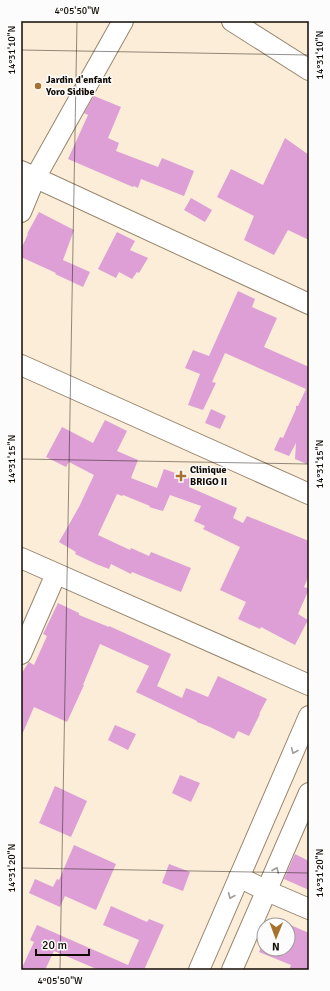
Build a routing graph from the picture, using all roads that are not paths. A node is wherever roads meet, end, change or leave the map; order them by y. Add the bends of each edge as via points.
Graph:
1 (123, 21) edge
2 (232, 21) edge
3 (309, 70) edge
4 (28, 174) edge
5 (21, 212) edge
6 (309, 304) edge
7 (21, 365) edge
8 (309, 494) edge
9 (21, 558) edge
10 (56, 574) junction
11 (21, 654) edge
12 (309, 685) edge
13 (309, 716) edge
14 (309, 793) edge
15 (239, 877) junction
16 (267, 890) junction
17 (309, 909) edge
18 (199, 970) edge
19 (232, 970) edge

1 - 4 street
2 - 3 street
4 - 5 street
4 - 6 street
7 - 8 street
9 - 10 street
10 - 11 street
10 - 12 street
13 -> 15 street
16 -> 14 street
15 - 16 street
15 -> 18 street
16 - 17 street
16 - 19 street

